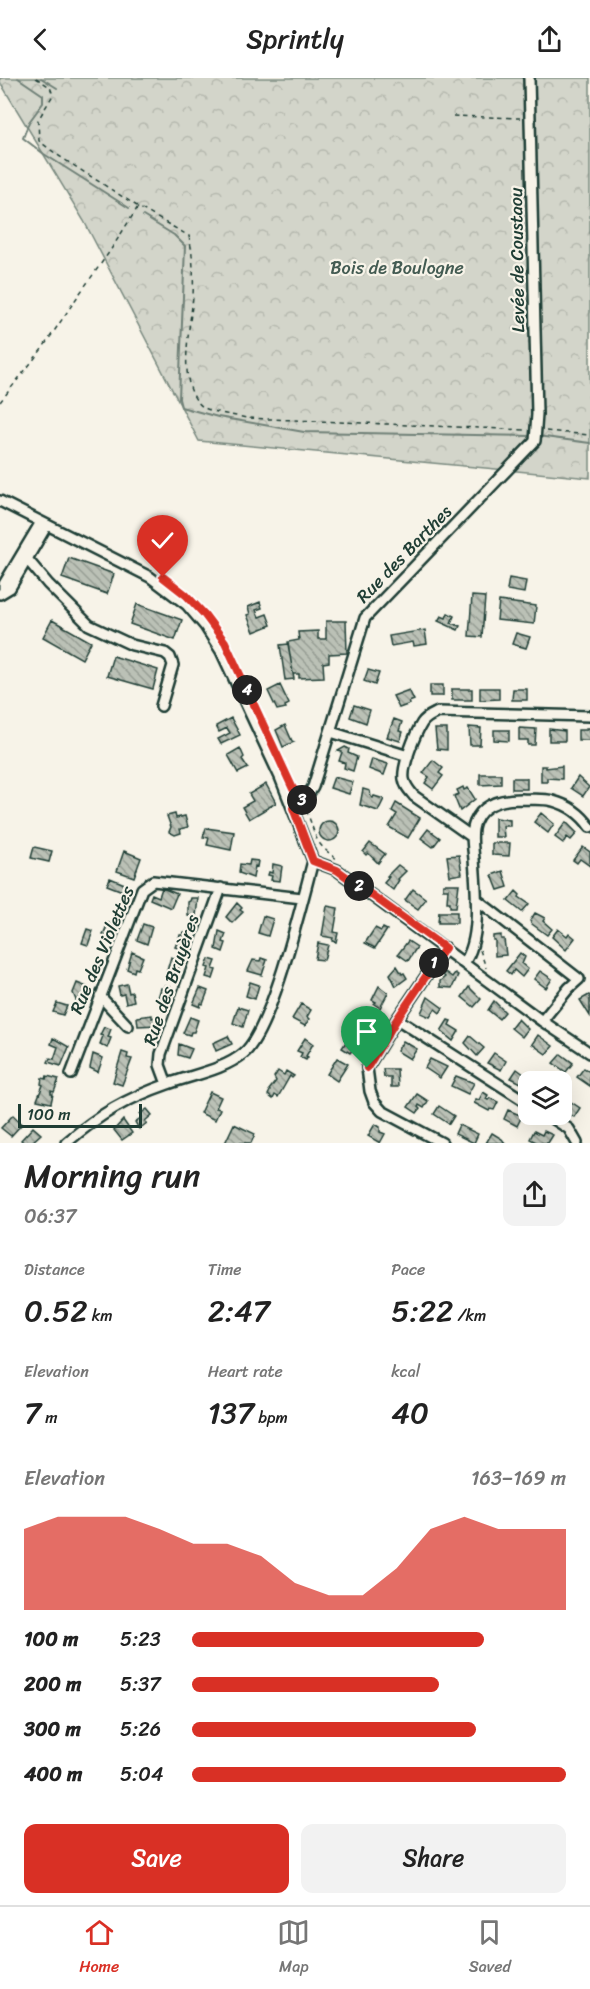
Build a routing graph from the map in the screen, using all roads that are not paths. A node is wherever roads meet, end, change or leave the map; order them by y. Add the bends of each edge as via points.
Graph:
1 (529, 78) edge
2 (535, 441) joint
3 (0, 501) edge
4 (44, 524) junction
5 (27, 559) junction
6 (2, 593) edge
7 (161, 706) dead end
8 (590, 716) edge
9 (331, 732) junction
10 (408, 756) junction
11 (293, 808) junction
12 (590, 827) edge
13 (472, 837) junction
14 (313, 861) junction
15 (221, 888) junction
16 (302, 898) junction
17 (476, 899) junction
18 (445, 948) junction
19 (464, 963) junction
20 (579, 979) junction
21 (590, 980) edge
22 (100, 996) junction
23 (397, 1019) junction
24 (542, 1021) junction
25 (128, 1026) dead end
26 (590, 1053) edge
27 (71, 1074) dead end
28 (167, 1084) junction
29 (518, 1097) edge
30 (563, 1125) edge
31 (66, 1143) edge
32 (442, 1143) edge
33 (577, 1143) edge

1 - 2 street, Levée de Coustaou
2 - 9 street, Rue des Barthes via 365,618
3 - 4 street
4 - 5 street
4 - 6 street
4 - 11 street via 150,577 187,605 221,651
5 - 6 street via 10,588
5 - 7 street via 89,625 170,657 172,664
8 - 10 street via 438,712 422,722
9 - 10 street
9 - 11 street, Rue des Barthes via 313,787 303,803
10 - 13 street via 404,777 407,788
11 - 14 street
12 - 13 street via 562,803 506,799 486,807 474,824
13 - 17 street
14 - 16 street
14 - 18 street via 337,870
15 - 16 street, Rue des Violettes
15 - 22 street, Rue des Violettes via 153,881 142,889
15 - 28 street, Rue des Bruyères via 160,1054
16 - 28 street via 268,1012 256,1038 235,1059
17 - 19 street via 473,947
17 - 20 street
18 - 19 street
18 - 23 street
19 - 24 street
20 - 21 street
20 - 24 street
22 - 25 street
22 - 27 street, Rue des Violettes
23 - 29 street
23 - 32 street via 367,1068 374,1102 382,1111
24 - 26 street
28 - 31 street via 109,1109
30 - 33 street

